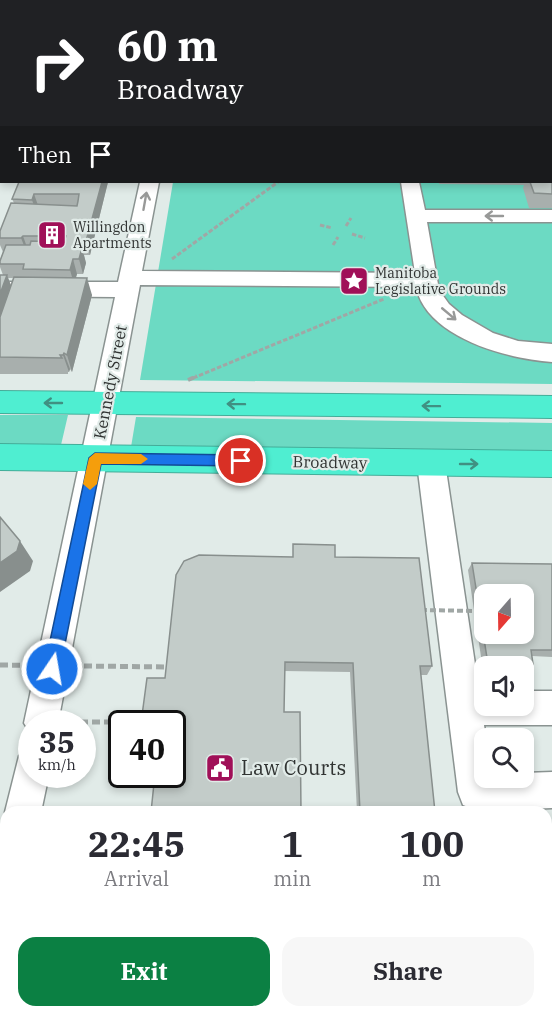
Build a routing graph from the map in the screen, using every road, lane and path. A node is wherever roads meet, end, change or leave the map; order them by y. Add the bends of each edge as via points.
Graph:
1 (149, 183) edge
2 (277, 183) edge
3 (410, 183) edge
4 (416, 216) junction
5 (552, 216) edge
6 (351, 218) dead end
7 (320, 225) dead end
8 (346, 226) dead end
9 (332, 228) dead end
10 (352, 234) dead end
11 (338, 237) dead end
12 (365, 238) dead end
13 (333, 245) dead end
14 (163, 265) dead end
15 (427, 280) junction
16 (130, 284) junction
17 (0, 289) edge
18 (552, 353) edge
19 (179, 383) dead end
20 (0, 402) edge
21 (106, 403) junction
22 (552, 407) edge
23 (0, 458) edge
24 (95, 458) junction
25 (431, 464) junction
26 (552, 464) edge
27 (420, 610) edge
28 (474, 611) dead end
29 (0, 665) edge
30 (171, 667) edge
31 (465, 708) junction
32 (552, 708) edge
33 (44, 710) edge
34 (28, 788) edge
35 (552, 790) edge
36 (507, 801) edge
37 (24, 806) edge

16 -> 1 street, Kennedy Street
2 - 14 path
3 - 4 street
5 -> 4 street
4 - 15 street
6 - 8 path
7 - 9 path
10 - 12 path
11 - 13 path
15 - 16 street
15 -> 18 street via 429,294 469,330 499,345
15 - 19 path
16 - 17 street
16 - 21 street, Kennedy Street
21 -> 20 highway
22 -> 21 highway
21 - 24 street, Kennedy Street
23 - 24 highway, Broadway
24 - 25 highway, Broadway
24 - 33 street, Kennedy Street
25 -> 26 highway, Broadway
25 - 31 street
27 - 28 path, bridge
29 - 30 path, bridge
31 - 32 street
31 - 36 street via 476,792
34 - 37 street
35 - 36 street

